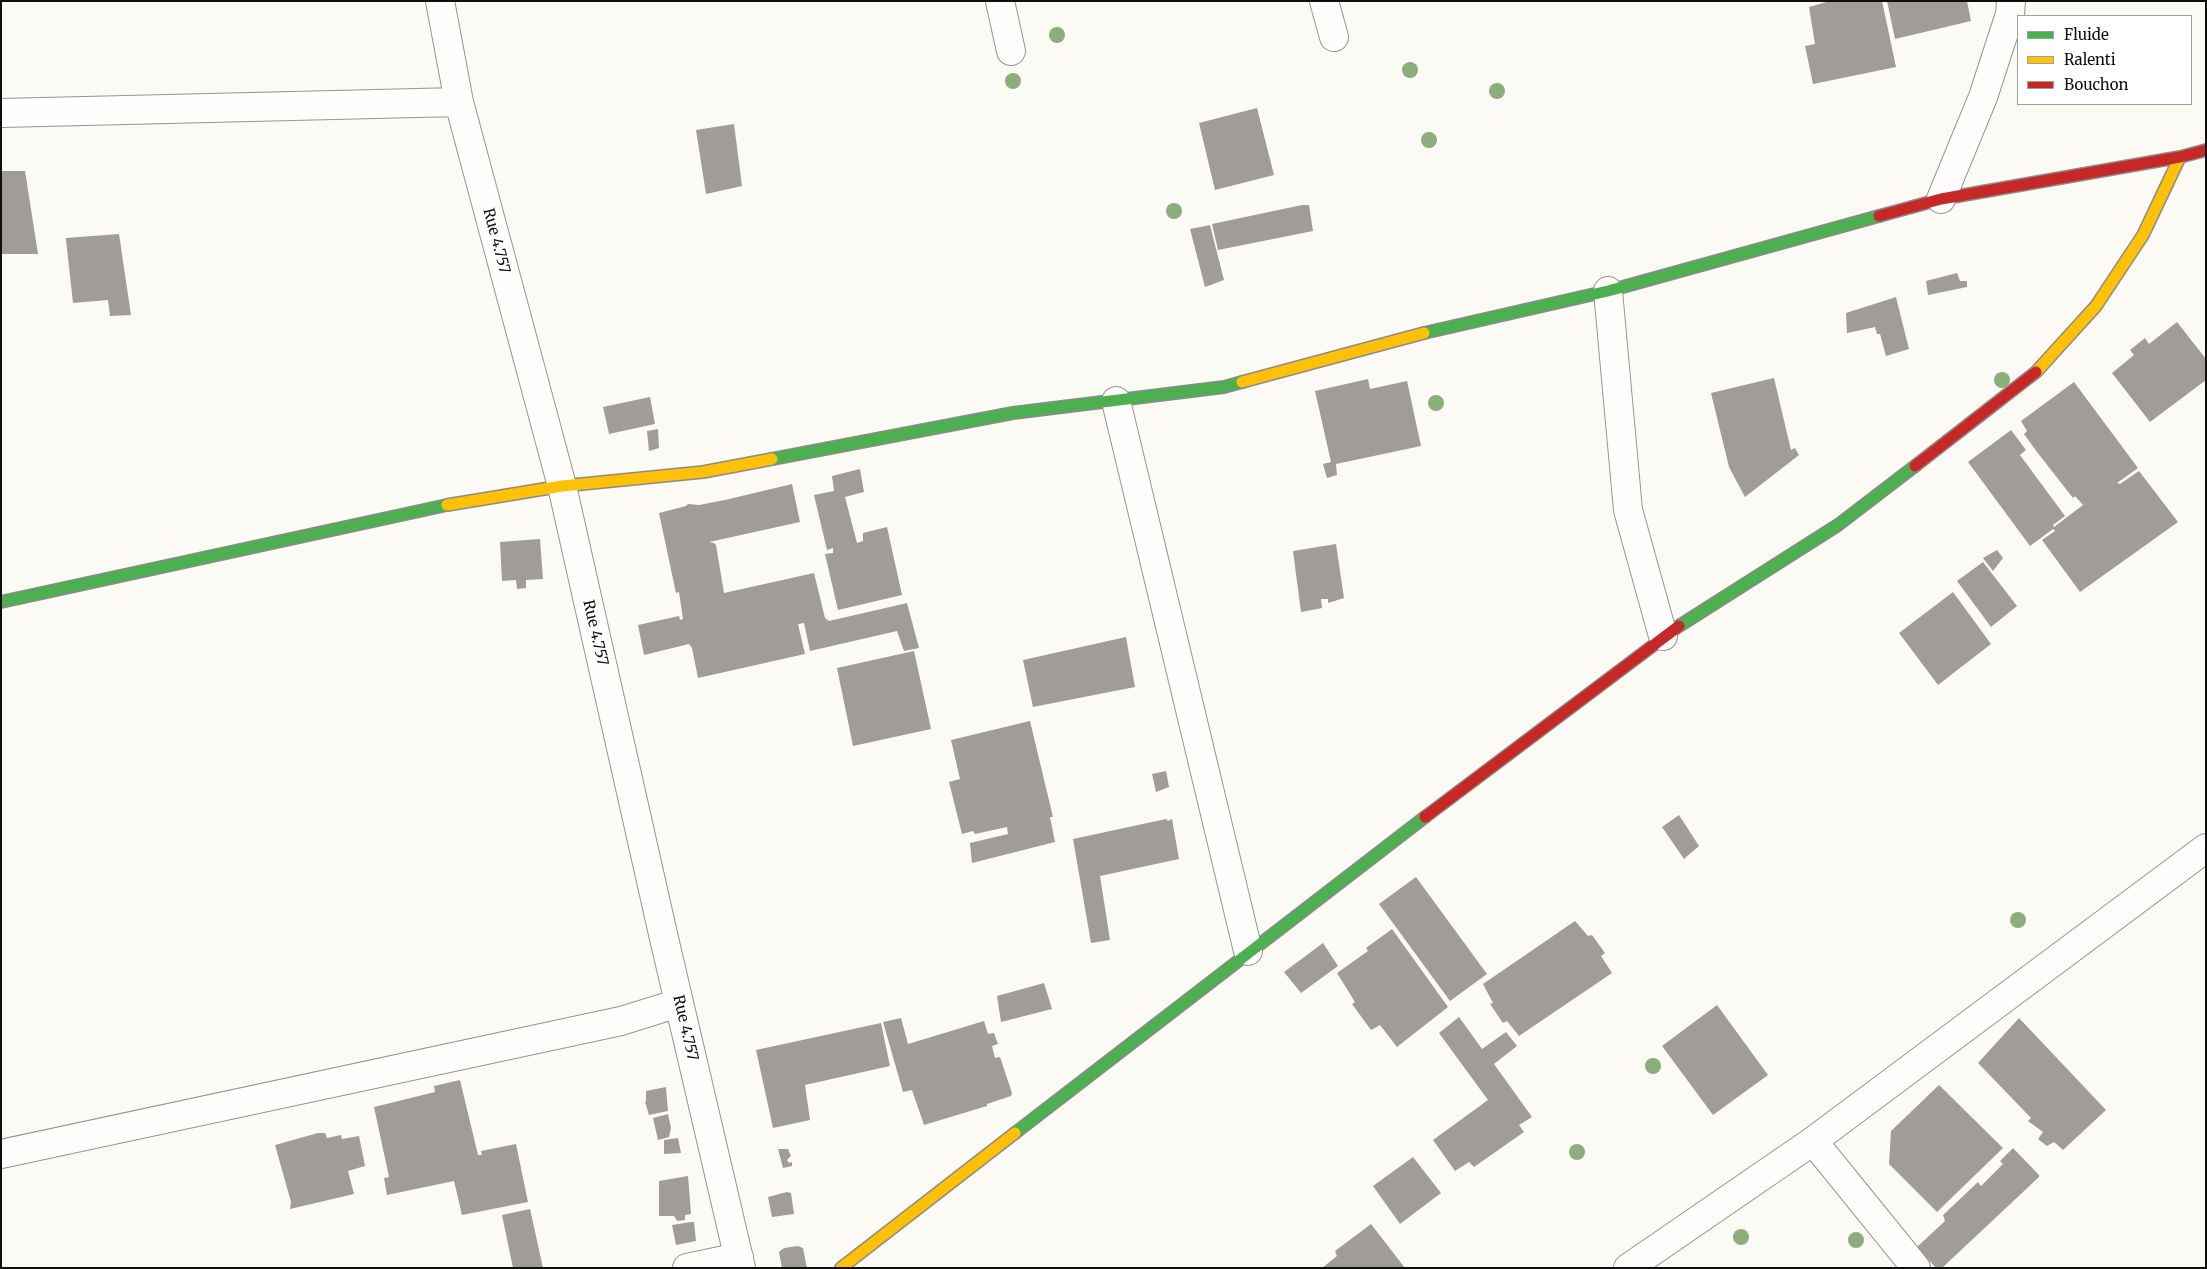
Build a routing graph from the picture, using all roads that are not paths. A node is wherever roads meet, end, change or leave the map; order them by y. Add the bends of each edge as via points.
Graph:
1 (440, 1) edge
2 (1000, 1) edge
3 (1324, 1) edge
4 (2011, 1) edge
5 (1334, 37) dead end
6 (1011, 51) dead end
7 (459, 102) junction
8 (1, 113) edge
9 (2206, 150) edge
10 (2180, 157) junction
11 (1941, 199) junction
12 (1608, 291) junction
13 (1116, 401) junction
14 (562, 486) junction
15 (1, 602) edge
16 (1663, 636) junction
17 (2206, 848) edge
18 (1248, 951) junction
19 (679, 1003) junction
20 (1812, 1141) junction
21 (1, 1154) edge
22 (740, 1263) edge
23 (687, 1268) edge
24 (841, 1268) edge
25 (1628, 1268) edge
26 (1916, 1268) edge

1 - 7 street, Rue 4.757
2 - 6 street
3 - 5 street
4 - 11 street via 2010,14 1983,97
7 - 8 street
7 - 14 street, Rue 4.757
9 - 10 street
10 - 11 street
10 - 16 street via 2143,235 2096,306 2029,379 1838,525
11 - 12 street
12 - 13 street via 1452,326 1224,387
12 - 16 street via 1628,510
13 - 14 street via 1013,413 703,472
13 - 18 street
14 - 15 street via 462,502
14 - 19 street, Rue 4.757
16 - 18 street
17 - 20 street
18 - 24 street
19 - 21 street via 621,1021
19 - 22 street, Rue 4.757
20 - 25 street
20 - 26 street
22 - 23 street

